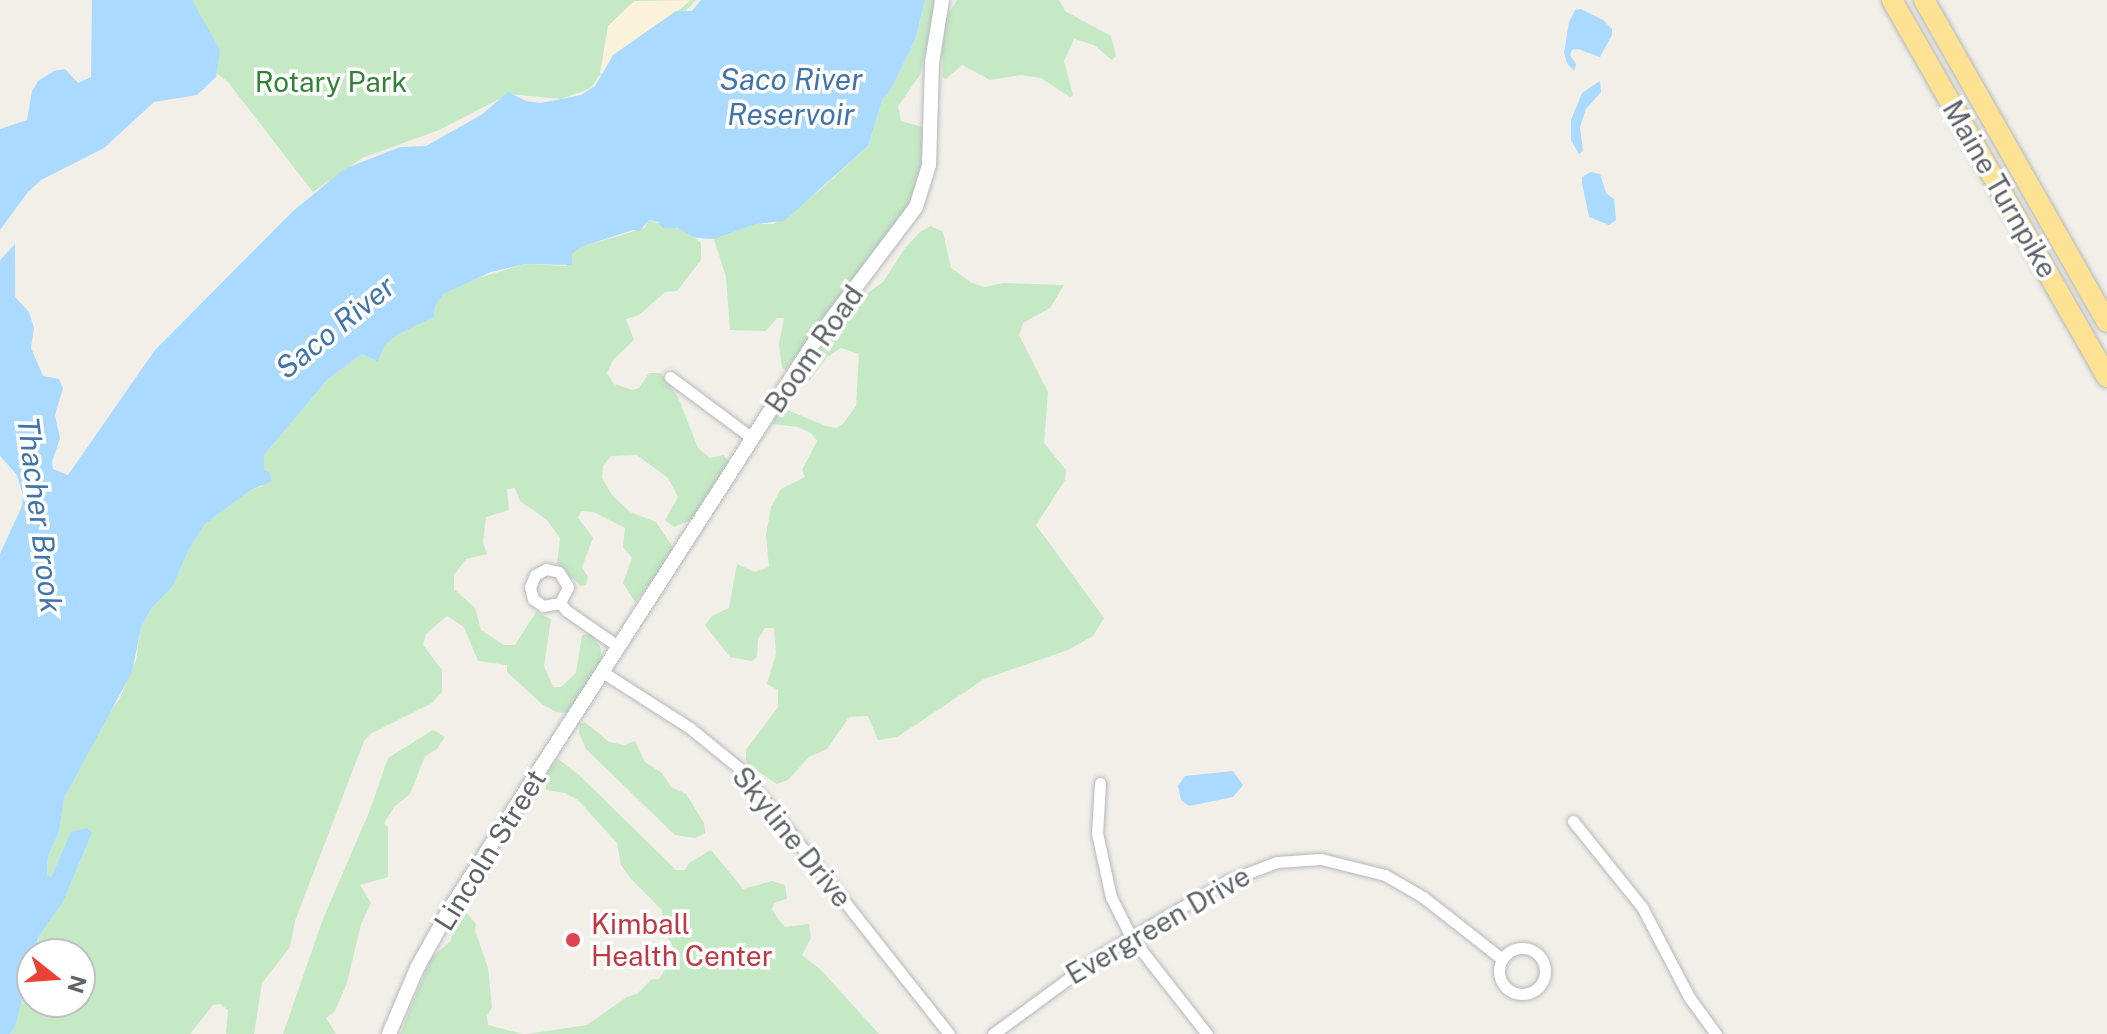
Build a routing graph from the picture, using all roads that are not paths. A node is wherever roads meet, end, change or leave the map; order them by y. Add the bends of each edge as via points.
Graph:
1 (942, 0) edge
2 (1892, 0) edge
3 (1924, 0) edge
4 (2107, 322) edge
5 (670, 377) dead end
6 (2107, 377) edge
7 (752, 438) junction
8 (560, 603) dead end
9 (619, 647) junction
10 (604, 673) junction
11 (1100, 783) dead end
12 (1573, 821) dead end
13 (1131, 937) junction
14 (1502, 959) junction
15 (389, 1034) edge
16 (949, 1034) edge
17 (993, 1034) edge
18 (1207, 1034) edge
19 (1716, 1034) edge

1 - 7 street, Boom Road via 932,63 929,165 919,201 815,341
2 - 6 highway, Maine Turnpike
3 - 4 highway, Maine Turnpike
5 - 7 street
7 - 9 street, Boom Road
8 - 9 street
9 - 10 street, Boom Road
10 - 15 street, Lincoln Street via 448,912
10 - 16 street, Skyline Drive via 690,728 739,768
11 - 13 street via 1100,853 1111,897
12 - 19 street via 1642,907 1697,1011
13 - 14 street, Evergreen Drive via 1251,870 1321,859 1398,881
13 - 17 street, Evergreen Drive via 1074,971
13 - 18 street
14 - 14 street via 1499,973 1508,990 1526,994 1541,984 1544,966 1533,951 1518,948

